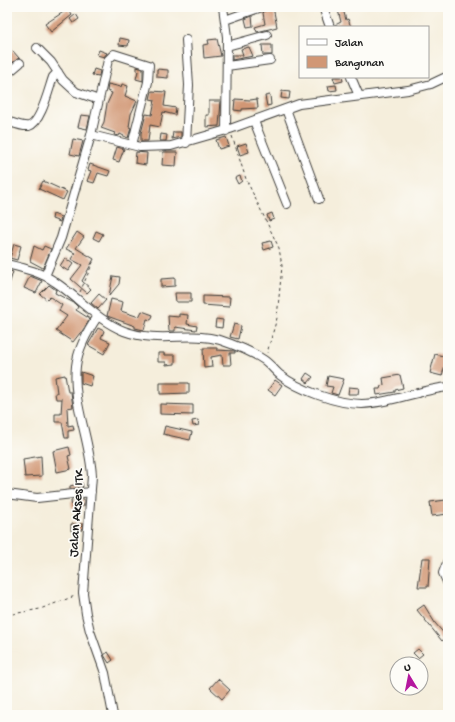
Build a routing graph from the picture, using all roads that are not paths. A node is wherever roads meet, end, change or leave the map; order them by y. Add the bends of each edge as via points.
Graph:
1 (223, 7) edge
2 (262, 7) edge
3 (323, 7) edge
4 (225, 20) junction
5 (330, 26) edge
6 (268, 36) dead end
7 (186, 40) dead end
8 (227, 46) junction
9 (37, 48) dead end
10 (270, 60) dead end
11 (20, 63) dead end
12 (227, 66) junction
13 (58, 72) junction
14 (7, 74) edge
15 (448, 76) edge
16 (351, 78) edge
17 (359, 96) junction
18 (99, 100) junction
19 (286, 109) junction
20 (7, 121) edge
21 (254, 121) junction
22 (228, 130) junction
23 (91, 135) junction
24 (186, 143) junction
25 (132, 145) junction
26 (319, 199) dead end
27 (287, 204) dead end
28 (7, 264) edge
29 (45, 276) junction
30 (98, 316) junction
31 (448, 387) edge
32 (91, 492) junction
33 (7, 494) edge
34 (448, 560) edge
35 (448, 584) edge
36 (113, 715) edge

1 - 4 street
2 - 4 street
3 - 5 street
4 - 8 street
6 - 8 street
7 - 24 street via 189,85
8 - 12 street
9 - 13 street
10 - 12 street
11 - 14 street
12 - 22 street
13 - 18 street via 76,92
13 - 20 street via 53,77 39,117 34,124 25,126
15 - 17 street via 419,88
16 - 17 street
17 - 19 street via 307,102
18 - 23 street
18 - 25 street via 108,58 112,54 149,64 148,82
19 - 21 street
19 - 26 street
21 - 22 street
21 - 27 street
22 - 24 street
23 - 25 street
23 - 29 street via 61,238
24 - 25 street via 158,148
28 - 29 street
29 - 30 street via 78,298
30 - 31 street via 124,331 141,336 157,339 204,337 240,347 264,360 279,375 296,385 344,402 362,404
30 - 32 street, Jalan Akses ITK via 76,366 77,391 92,463
32 - 33 street via 37,498
32 - 36 street, Jalan Akses ITK via 84,593 90,631 105,673
34 - 35 street via 443,573

